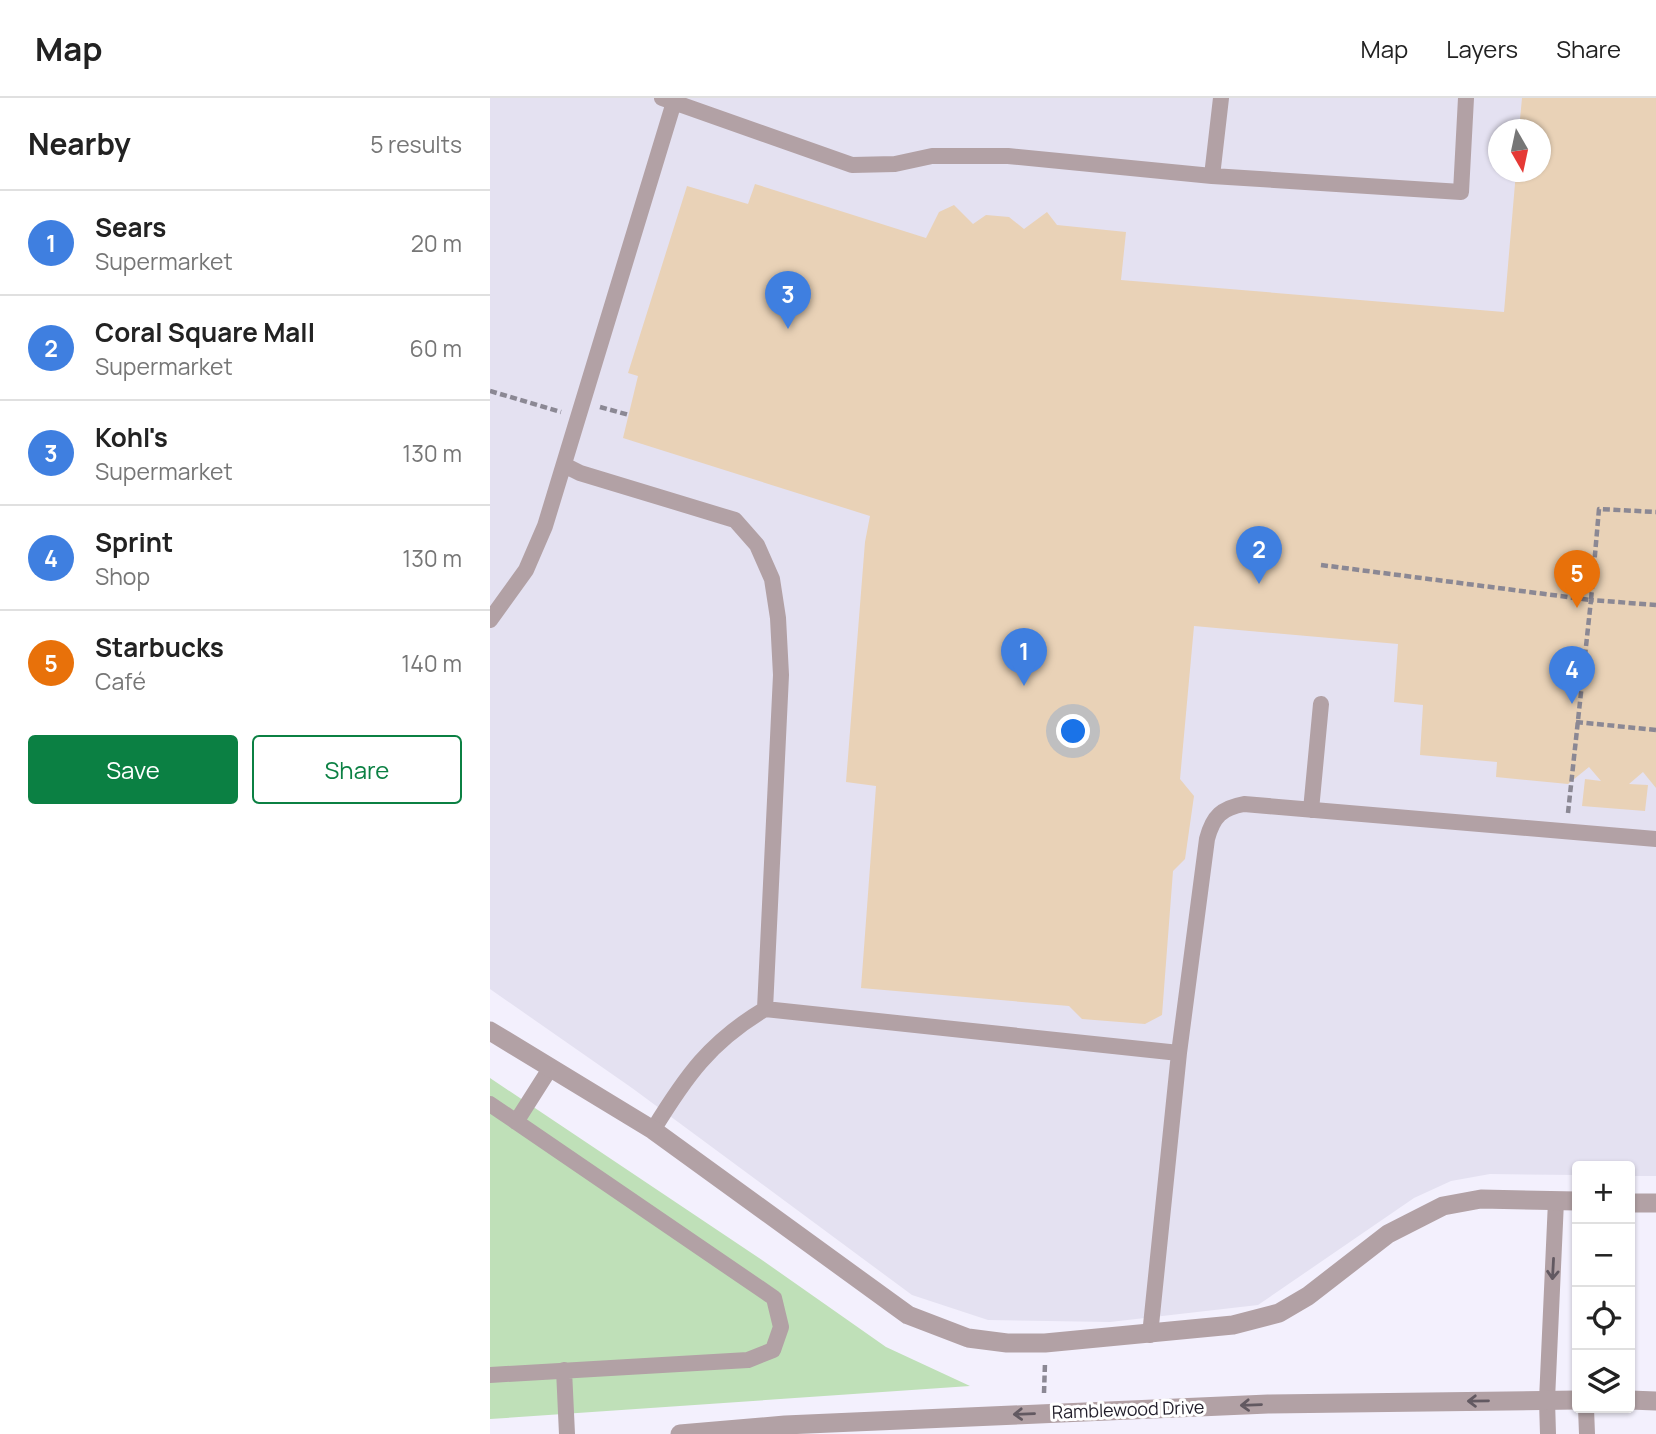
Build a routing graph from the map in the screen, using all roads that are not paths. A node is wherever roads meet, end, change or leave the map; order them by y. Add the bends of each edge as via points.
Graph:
1 (1221, 98) edge
2 (1466, 98) edge
3 (668, 100) edge
4 (1212, 176) junction
5 (565, 465) junction
6 (490, 620) edge
7 (1321, 704) dead end
8 (1311, 810) junction
9 (1656, 839) edge
10 (765, 1009) junction
11 (490, 1031) edge
12 (1179, 1053) junction
13 (551, 1067) junction
14 (490, 1104) edge
15 (516, 1122) junction
16 (653, 1130) junction
17 (1556, 1201) junction
18 (1572, 1201) edge
19 (1635, 1203) edge
20 (1656, 1203) edge
21 (1150, 1335) junction
22 (564, 1370) junction
23 (490, 1375) edge
24 (1547, 1400) junction
25 (1572, 1400) edge
26 (1635, 1400) edge
27 (1656, 1401) edge
28 (1586, 1413) edge
29 (567, 1434) edge
30 (680, 1434) edge
31 (1548, 1434) edge
32 (1587, 1434) edge

1 - 4 lane
2 - 4 lane via 1461,192
3 - 4 lane via 852,164 895,164 932,156 1008,156
3 - 5 lane
5 - 6 lane via 526,570
5 - 10 lane via 735,520 757,545 772,579 781,675
7 - 8 lane
8 - 9 lane
8 - 12 lane via 1244,804 1225,808 1211,822
10 - 12 lane
10 - 16 lane via 729,1030 701,1060
11 - 13 street
12 - 21 lane
13 - 15 lane
13 - 16 street
14 - 15 lane
15 - 22 lane via 774,1298 781,1327 774,1350 748,1360
16 - 21 street via 897,1308 928,1324 968,1338 1007,1343
17 - 18 street
17 - 21 street via 1480,1199 1443,1206 1388,1234 1279,1313 1233,1325
17 -> 24 lane
19 - 20 street
22 - 23 lane
22 - 29 lane
24 - 25 street, Ramblewood Drive
24 -> 30 street, Ramblewood Drive via 1268,1404 785,1425
24 - 31 lane
26 - 27 street
28 - 32 lane

